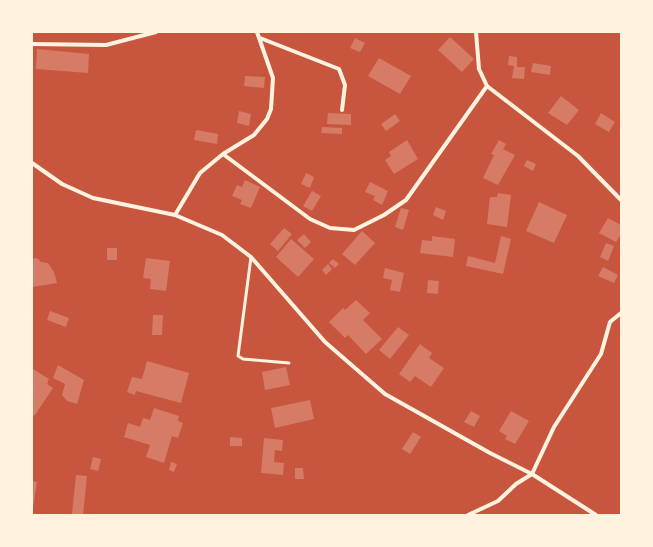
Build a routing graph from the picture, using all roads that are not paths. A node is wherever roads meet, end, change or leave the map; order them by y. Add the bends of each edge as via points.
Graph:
1 (156, 32) edge
2 (258, 32) edge
3 (476, 32) edge
4 (260, 38) junction
5 (32, 44) edge
6 (487, 86) junction
7 (342, 110) dead end
8 (223, 154) junction
9 (32, 164) edge
10 (621, 200) edge
11 (175, 215) junction
12 (251, 257) junction
13 (621, 313) edge
14 (289, 363) dead end
15 (532, 474) junction
16 (468, 515) edge
17 (596, 515) edge

1 - 5 street via 106,45
2 - 4 street
3 - 6 street via 479,69
4 - 7 street via 339,69 345,85
4 - 8 street via 273,78 271,109 267,119 254,135
6 - 8 street via 406,200 354,230 330,228 310,219
6 - 10 street via 578,156
8 - 11 street via 200,173
9 - 11 street via 62,184 93,198
11 - 12 street via 222,235
12 - 14 lane via 238,356 243,359
12 - 15 street via 325,342 385,394
13 - 15 street via 610,322 601,354 554,427
15 - 16 street via 516,484 498,501
15 - 17 street

